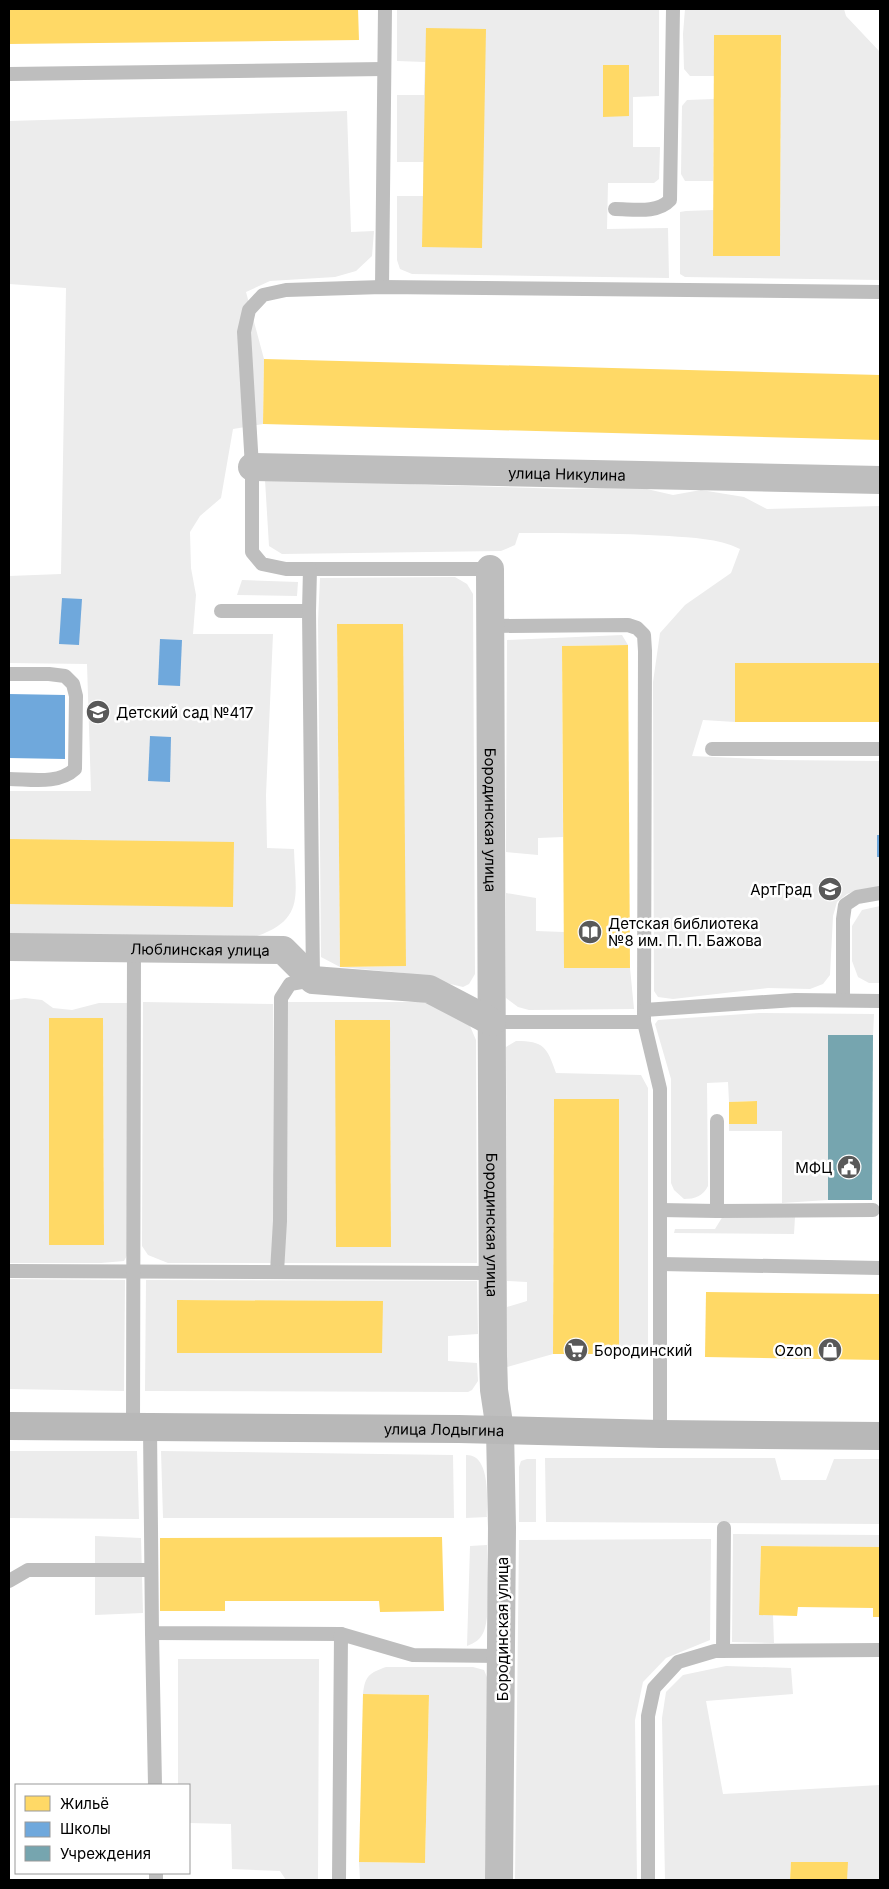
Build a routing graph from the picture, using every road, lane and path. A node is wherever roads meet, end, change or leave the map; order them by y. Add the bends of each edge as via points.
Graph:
1 (384, 9) edge
2 (672, 9) edge
3 (384, 68) junction
4 (9, 74) edge
5 (615, 209) dead end
6 (382, 287) junction
7 (880, 292) edge
8 (252, 468) junction
9 (880, 480) edge
10 (310, 569) junction
11 (490, 569) joint
12 (221, 611) dead end
13 (309, 611) junction
14 (491, 626) junction
15 (9, 674) edge
16 (712, 748) dead end
17 (880, 749) edge
18 (9, 779) edge
19 (880, 893) edge
20 (9, 947) edge
21 (134, 948) junction
22 (313, 980) junction
23 (843, 1000) junction
24 (880, 1000) edge
25 (644, 1016) junction
26 (492, 1022) junction
27 (717, 1121) dead end
28 (660, 1210) junction
29 (717, 1210) junction
30 (873, 1210) dead end
31 (660, 1264) junction
32 (880, 1268) edge
33 (9, 1271) edge
34 (134, 1272) junction
35 (278, 1272) junction
36 (493, 1273) junction
37 (9, 1426) edge
38 (141, 1427) junction
39 (500, 1430) junction
40 (660, 1434) junction
41 (880, 1436) edge
42 (724, 1528) dead end
43 (150, 1570) junction
44 (9, 1581) edge
45 (152, 1633) junction
46 (341, 1634) junction
47 (880, 1650) edge
48 (722, 1651) junction
49 (502, 1656) junction
50 (155, 1784) edge
51 (339, 1880) edge
52 (499, 1880) edge
53 (648, 1880) edge

1 - 3 lane
2 - 5 lane via 670,200 663,207
3 - 4 lane
3 - 6 lane
6 - 7 lane
6 - 8 lane via 286,290 263,295 249,310 244,332
8 - 9 street, улица Никулина
8 - 10 lane via 252,552 262,564
10 - 11 lane
10 - 13 lane
11 - 14 street, Бородинская улица
12 - 13 lane
13 - 22 lane
14 - 25 lane via 628,625 644,635
14 - 26 street, Бородинская улица
15 - 18 lane via 65,676 73,684 76,705 74,769 67,776 50,780
16 - 17 lane
19 - 23 lane via 857,896 845,905
20 - 21 street, Люблинская улица
21 - 22 street, Люблинская улица via 283,950
21 - 34 lane
22 - 26 street via 429,989
22 - 35 lane via 290,984 281,998
23 - 24 lane
23 - 25 lane via 795,1000
25 - 26 lane
25 - 28 lane via 660,1089
26 - 36 street, Бородинская улица
27 - 29 lane
28 - 29 lane
28 - 31 lane
29 - 30 lane
31 - 32 lane
31 - 40 lane
33 - 34 lane
34 - 35 lane
34 - 38 lane
35 - 36 lane
36 - 39 street, Бородинская улица via 494,1390
37 - 38 main road, улица Лодыгина
38 - 39 main road, улица Лодыгина
38 - 43 lane
39 - 40 main road, улица Лодыгина
39 - 49 street, Бородинская улица
40 - 41 main road, улица Лодыгина
42 - 48 lane
43 - 44 lane via 28,1570
43 - 45 lane
45 - 46 lane
45 - 50 lane
46 - 49 lane via 413,1655
46 - 51 lane
47 - 48 lane
48 - 53 lane via 678,1662 654,1688 648,1716
49 - 52 street, Бородинская улица

